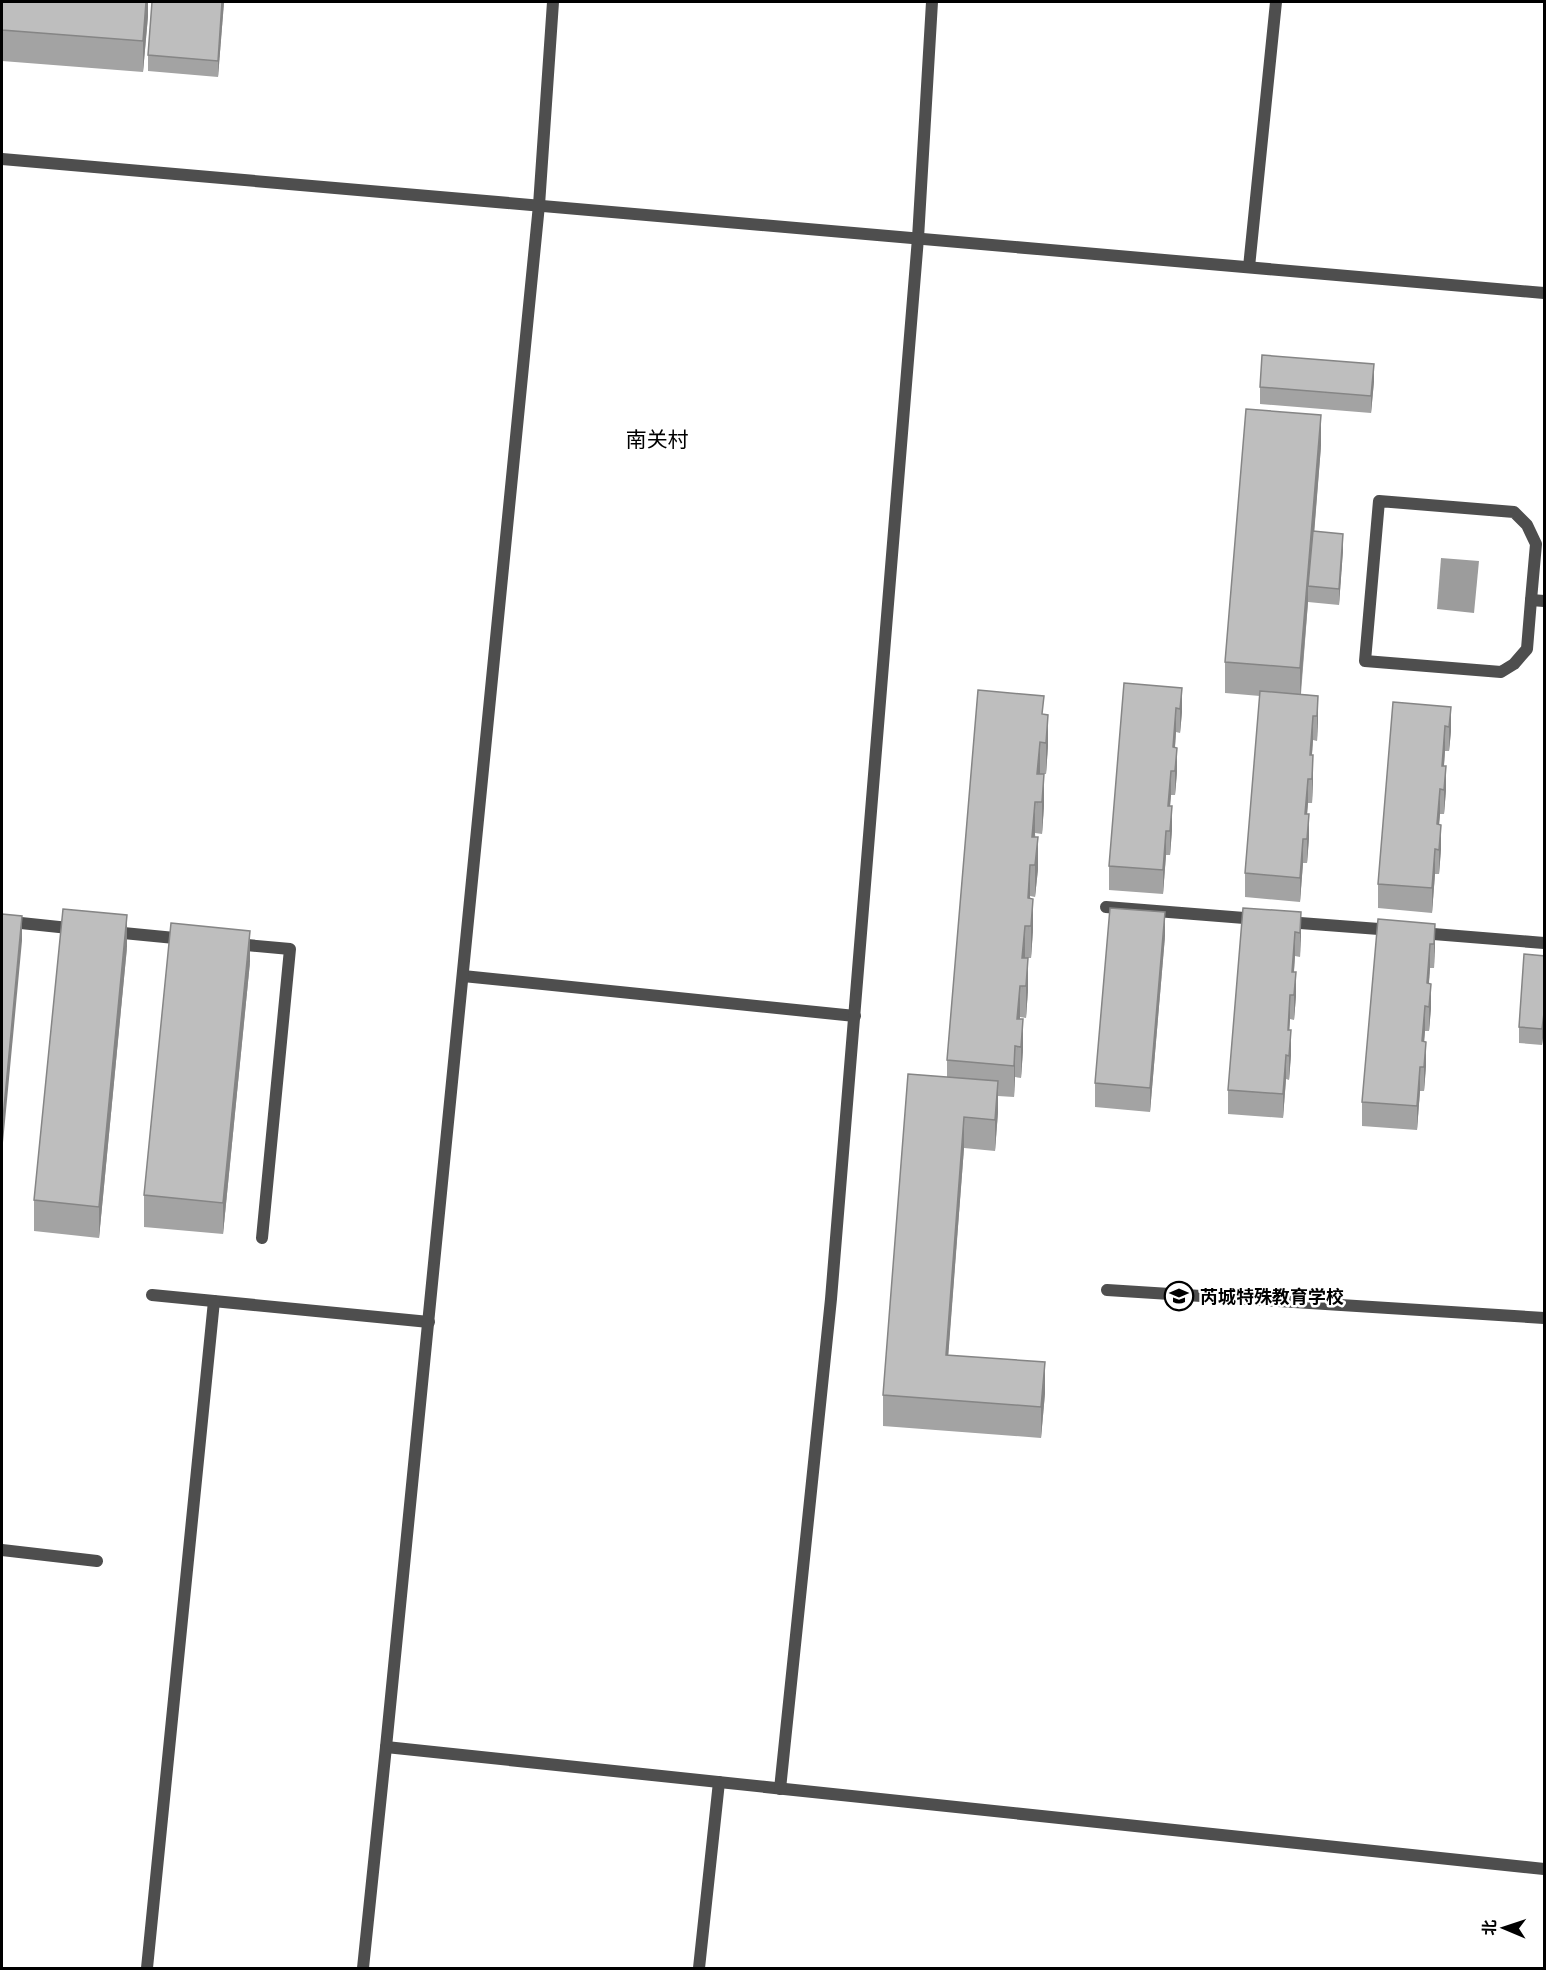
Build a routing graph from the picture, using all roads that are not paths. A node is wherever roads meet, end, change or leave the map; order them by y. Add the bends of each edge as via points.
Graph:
1 (553, 2) edge
2 (932, 2) edge
3 (1276, 2) edge
4 (2, 159) edge
5 (539, 206) junction
6 (918, 238) junction
7 (1249, 267) junction
8 (1545, 293) edge
9 (1531, 600) junction
10 (1545, 601) edge
11 (1106, 907) dead end
12 (2, 921) edge
13 (198, 940) edge
14 (221, 943) edge
15 (1545, 943) edge
16 (463, 976) junction
17 (855, 1016) junction
18 (262, 1238) dead end
19 (1107, 1290) dead end
20 (152, 1294) dead end
21 (214, 1301) junction
22 (1545, 1318) edge
23 (429, 1322) junction
24 (2, 1550) edge
25 (97, 1561) dead end
26 (386, 1747) junction
27 (718, 1782) junction
28 (780, 1789) junction
29 (1545, 1869) edge
30 (147, 1968) edge
31 (363, 1968) edge
32 (699, 1968) edge

1 - 5 street
2 - 6 street
3 - 7 street
4 - 5 street
5 - 6 street
5 - 16 street
6 - 7 street
6 - 17 street
7 - 8 street
9 - 9 street via 1536,544 1527,525 1514,512 1379,501 1365,661 1501,672 1527,649
9 - 10 street
11 - 15 street
12 - 13 street
14 - 18 street via 290,949
16 - 17 street
16 - 23 street
17 - 28 street via 831,1299
19 - 22 street
20 - 21 street
21 - 23 street
21 - 30 street
23 - 26 street
24 - 25 street
26 - 27 street
26 - 31 street
27 - 28 street
27 - 32 street
28 - 29 street

